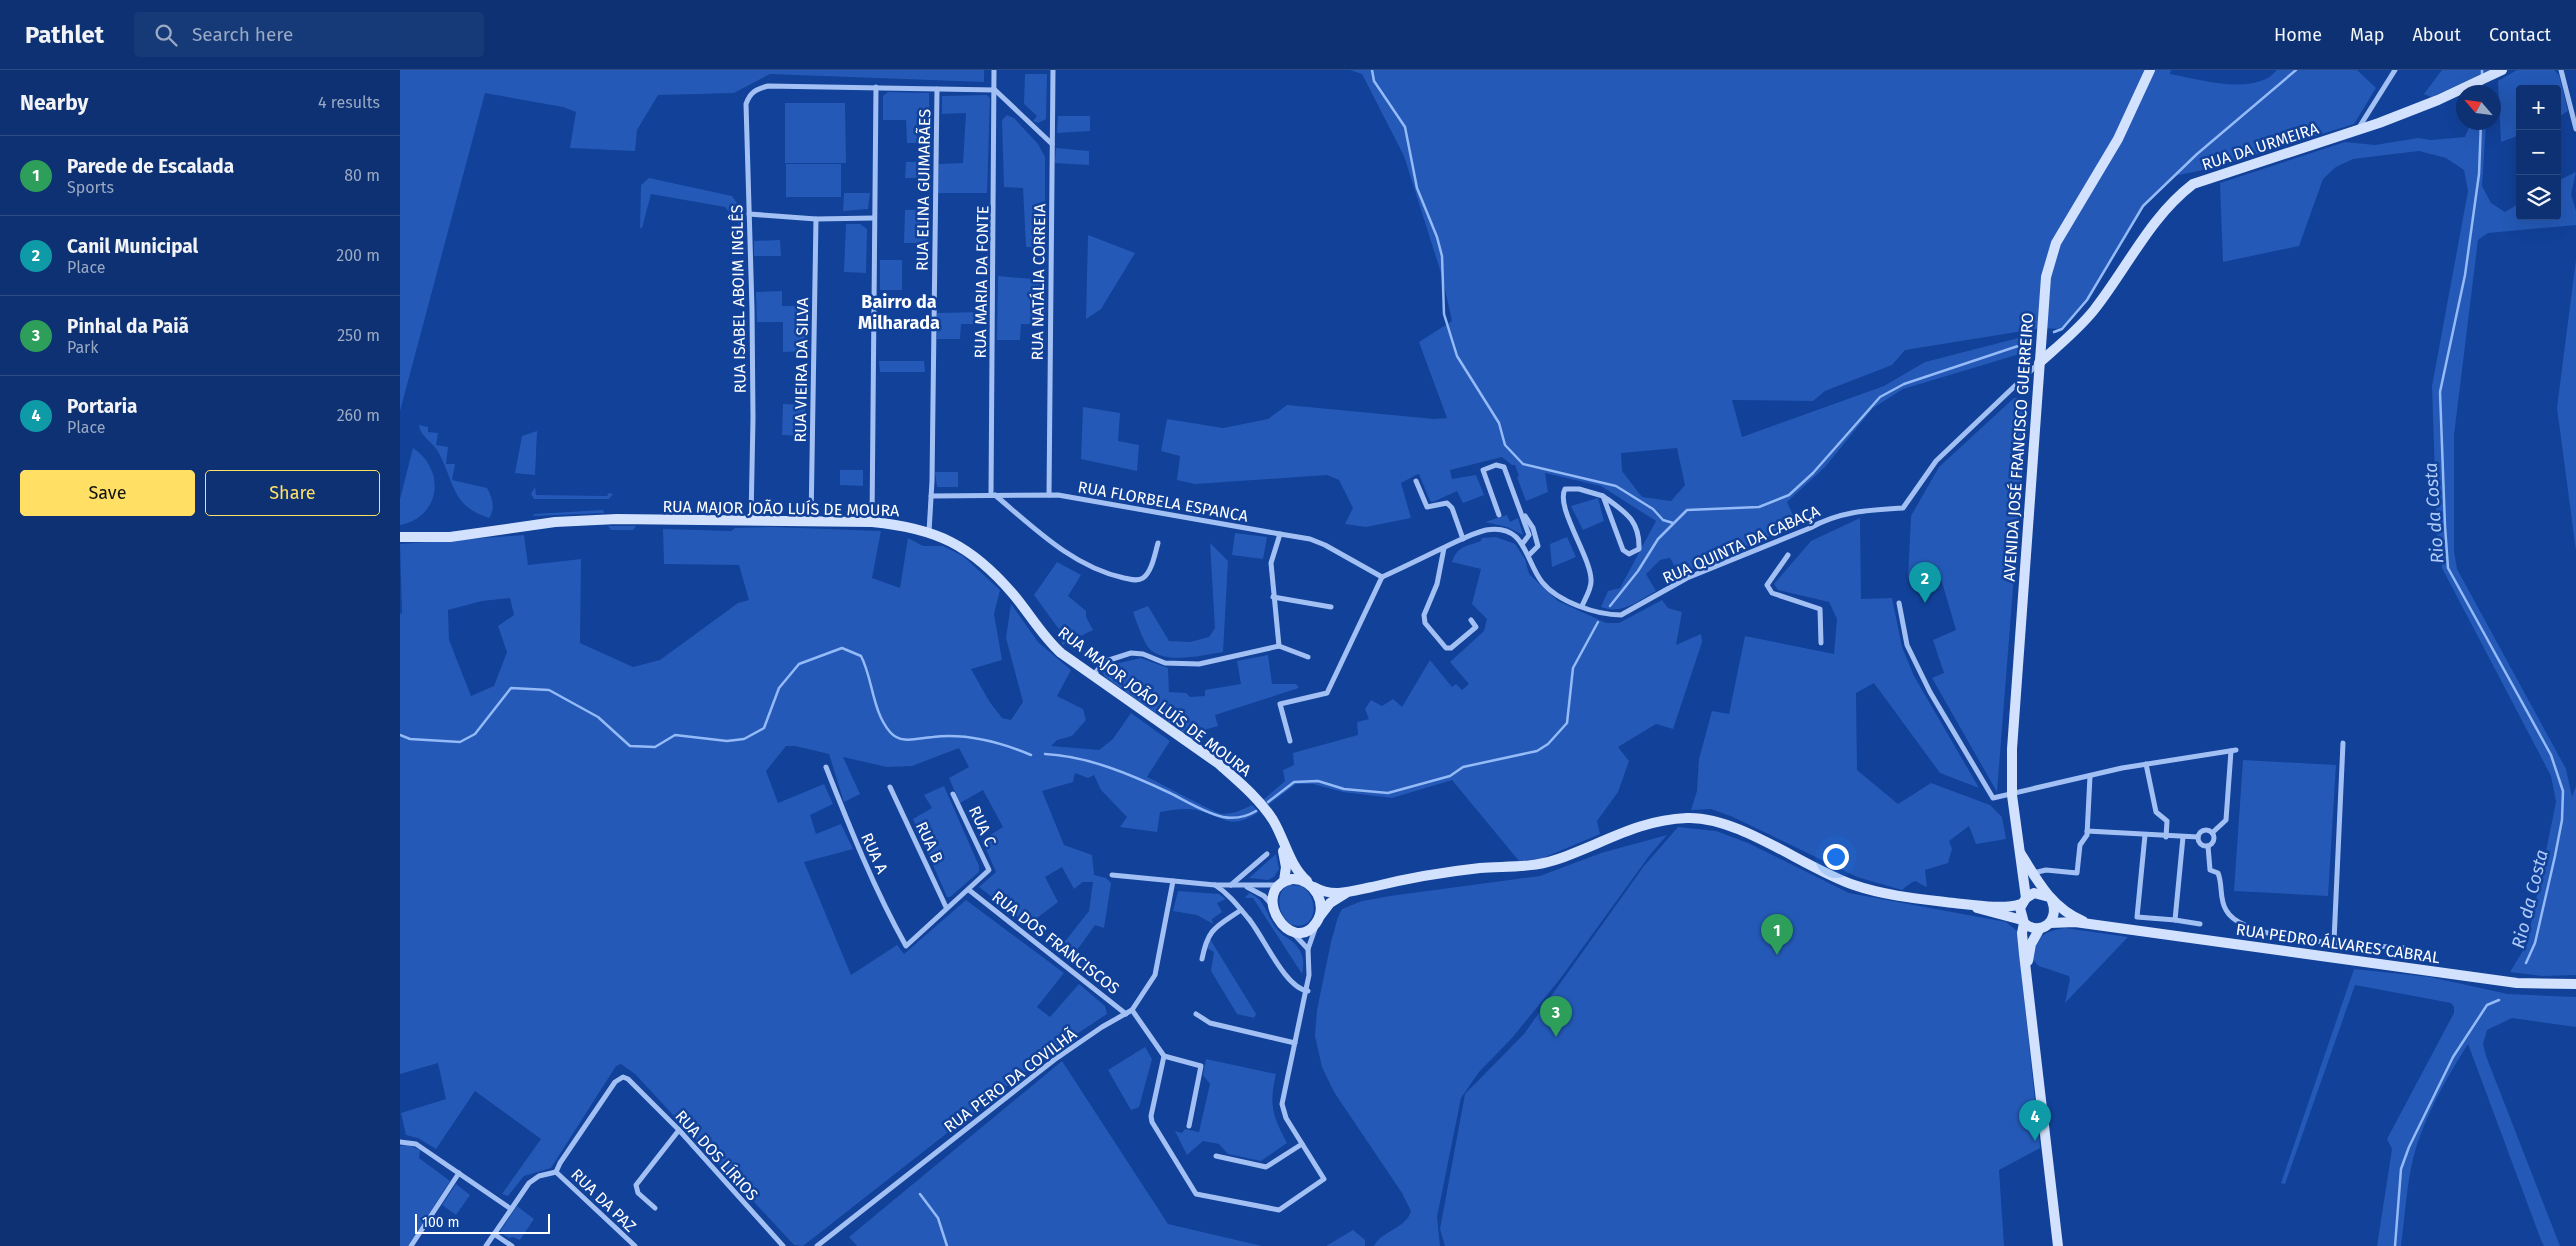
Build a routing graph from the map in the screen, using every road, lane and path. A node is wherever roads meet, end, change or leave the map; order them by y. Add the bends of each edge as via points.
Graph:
1 (994, 70) edge
2 (1054, 70) edge
3 (2150, 70) edge
4 (2395, 70) edge
5 (2502, 70) edge
6 (2561, 70) edge
7 (876, 87) junction
8 (937, 88) junction
9 (995, 90) junction
10 (2576, 129) edge
11 (2357, 130) junction
12 (1052, 144) junction
13 (749, 214) junction
14 (874, 218) junction
15 (816, 219) junction
16 (2039, 363) junction
17 (1416, 481) dead end
18 (993, 495) junction
19 (1049, 495) junction
20 (931, 496) junction
21 (1603, 496) junction
22 (1520, 507) junction
23 (1499, 515) dead end
24 (751, 521) junction
25 (811, 522) junction
26 (872, 522) junction
27 (929, 532) junction
28 (1280, 534) junction
29 (400, 536) edge
30 (1463, 539) junction
31 (1158, 543) dead end
32 (1523, 543) junction
33 (1444, 548) junction
34 (1529, 555) junction
35 (1788, 555) dead end
36 (1382, 577) junction
37 (1272, 597) junction
38 (1899, 604) dead end
39 (1582, 606) junction
40 (1331, 607) dead end
41 (1471, 620) dead end
42 (1821, 643) dead end
43 (1279, 646) junction
44 (1308, 657) dead end
45 (1093, 676) junction
46 (1290, 741) dead end
47 (2343, 743) dead end
48 (2146, 764) junction
49 (826, 767) dead end
50 (2090, 776) junction
51 (890, 787) dead end
52 (953, 794) dead end
53 (2012, 795) junction
54 (2088, 831) junction
55 (2212, 832) junction
56 (2145, 835) junction
57 (2166, 836) junction
58 (2183, 837) junction
59 (1281, 838) junction
60 (2198, 838) junction
61 (2208, 846) junction
62 (2019, 851) junction
63 (1267, 854) dead end
64 (2033, 873) junction
65 (1112, 875) dead end
66 (1172, 881) junction
67 (1282, 883) junction
68 (1310, 884) junction
69 (1215, 885) junction
70 (1230, 886) junction
71 (1244, 886) junction
72 (969, 890) junction
73 (1346, 893) junction
74 (2051, 899) junction
75 (2023, 901) junction
76 (1969, 905) junction
77 (946, 907) junction
78 (1274, 908) junction
79 (1241, 910) junction
80 (1319, 919) junction
81 (2175, 920) junction
82 (2023, 922) junction
83 (2050, 923) junction
84 (2200, 924) dead end
85 (2095, 926) junction
86 (2040, 928) junction
87 (1289, 930) junction
88 (2334, 941) junction
89 (2404, 948) dead end
90 (1308, 949) junction
91 (1202, 959) dead end
92 (2027, 970) junction
93 (2576, 984) edge
94 (1308, 991) junction
95 (1132, 1010) junction
96 (1126, 1014) junction
97 (1196, 1014) dead end
98 (1295, 1043) junction
99 (1164, 1056) junction
100 (1189, 1126) dead end
101 (678, 1130) junction
102 (400, 1142) edge
103 (1302, 1144) junction
104 (1216, 1156) dead end
105 (556, 1172) junction
106 (460, 1173) junction
107 (655, 1208) dead end
108 (511, 1209) junction
109 (494, 1234) junction
110 (411, 1246) edge
111 (486, 1246) edge
112 (512, 1246) edge
113 (635, 1246) edge
114 (783, 1246) edge
115 (817, 1246) edge
116 (2058, 1246) edge

1 - 9 street, RUA MARIA DA FONTE
2 - 12 street, RUA NATÁLIA CORREIA
3 - 16 street, AVENIDA JOSÉ FRANCISCO GUERREIRO via 2118,139 2056,243 2046,277
4 - 11 street
5 - 11 street, RUA DA URMEIRA
6 - 10 street
7 - 8 street
7 - 13 street, RUA ISABEL ABOIM INGLÊS via 765,87 749,96 746,104
7 - 14 street
8 - 9 street
8 - 20 street, RUA ELINA GUIMARÃES
9 - 12 street
9 - 18 street, RUA MARIA DA FONTE
11 - 16 street, RUA DA URMEIRA via 2193,184 2158,216 2080,326
12 - 19 street, RUA NATÁLIA CORREIA
13 - 15 street
13 - 24 street, RUA ISABEL ABOIM INGLÊS via 753,418
14 - 15 street
14 - 26 street
15 - 25 street, RUA VIEIRA DA SILVA
16 - 39 street, RUA QUINTA DA CABAÇA via 1936,461 1903,508 1858,511 1828,518 1687,578 1621,614 1610,615
16 - 53 street, AVENIDA JOSÉ FRANCISCO GUERREIRO via 2012,749
17 - 30 street via 1427,507 1447,503 1452,508
18 - 19 street, RUA FLORBELA ESPANCA
18 - 20 street, RUA FLORBELA ESPANCA
18 - 31 street via 1054,545 1106,574 1135,580 1143,578
19 - 28 street, RUA FLORBELA ESPANCA
20 - 27 street, RUA ELINA GUIMARÃES
21 - 21 street via 1623,550 1629,554 1639,550 1640,534 1630,517
21 - 39 street via 1580,489 1565,489 1562,494 1592,581
22 - 23 street via 1504,468 1496,465 1483,470
22 - 32 street via 1528,535
22 - 34 street via 1533,528 1538,546
24 - 25 street, RUA MAJOR JOÃO LUÍS DE MOURA
24 - 29 street, RUA MAJOR JOÃO LUÍS DE MOURA via 617,519 555,522 450,537
25 - 26 street, RUA MAJOR JOÃO LUÍS DE MOURA
26 - 27 street, RUA MAJOR JOÃO LUÍS DE MOURA
27 - 45 street, RUA MAJOR JOÃO LUÍS DE MOURA via 970,553 1013,595 1052,645
28 - 36 street, RUA FLORBELA ESPANCA via 1325,545
28 - 37 street via 1271,563
30 - 32 street via 1486,530 1497,530
30 - 33 street
32 - 34 street, RUA QUINTA DA CABAÇA
33 - 36 street
33 - 41 street via 1436,584 1424,615 1425,623 1446,648 1451,648 1476,627
34 - 39 street, RUA QUINTA DA CABAÇA via 1538,576 1553,593
35 - 42 street via 1768,585 1772,593 1820,609
36 - 46 street via 1327,693 1280,704
37 - 40 street
37 - 43 street
38 - 53 street via 1907,645 1930,692 1993,798
43 - 44 street
43 - 45 street via 1199,664 1165,663 1143,654 1131,654 1106,661
45 - 59 street, RUA MAJOR JOÃO LUÍS DE MOURA via 1232,776 1260,802
47 - 88 street
48 - 50 street
48 - 55 street via 2234,750 2226,820
48 - 57 street via 2156,812 2167,821
49 - 77 street, RUA A via 857,846 906,946
50 - 53 street
50 - 54 street
51 - 77 street, RUA B
52 - 72 street, RUA C via 989,870
53 - 62 street, AVENIDA JOSÉ FRANCISCO GUERREIRO
54 - 56 street
54 - 64 street via 2080,845 2077,873 2046,870
55 - 60 street via 2203,830
55 - 61 street via 2214,838
56 - 57 street
56 - 81 street via 2137,916
57 - 58 street
58 - 60 street
58 - 81 street
59 - 67 street, RUA MAJOR JOÃO LUÍS DE MOURA via 1286,867
59 - 68 street, RUA MAJOR JOÃO LUÍS DE MOURA via 1294,866
60 - 61 street via 2200,843
61 - 88 street via 2210,870 2218,873 2222,899 2232,918 2275,937
62 - 64 street
62 - 75 street, AVENIDA JOSÉ FRANCISCO GUERREIRO
63 - 70 street
64 - 74 street
65 - 66 street
66 - 69 street
66 - 95 street via 1155,975
67 - 68 street via 1298,878
67 - 71 street
67 - 78 street via 1273,898
68 - 73 street via 1326,893
68 - 80 street via 1320,906
69 - 70 street
69 - 79 street
70 - 71 street
71 - 78 street via 1264,896
72 - 77 street
72 - 96 street, RUA DOS FRANCISCOS
73 - 76 street via 1435,872 1554,861 1638,826 1693,818 1707,819 1732,828 1853,885 1882,893
73 - 80 street via 1330,903
74 - 75 street via 2034,893
74 - 83 street via 2055,912
74 - 85 street via 2071,916
75 - 76 street via 2012,907
75 - 82 street via 2020,912
76 - 82 street
78 - 87 street via 1278,920
79 - 91 street via 1206,938
79 - 94 street via 1289,980
80 - 87 street via 1306,931
80 - 90 street
81 - 84 street
82 - 86 street via 2031,928
82 - 92 street
83 - 85 street via 2075,922
83 - 86 street
85 - 93 street, RUA PEDRO ÁLVARES CABRAL via 2517,983
86 - 92 street via 2031,944
87 - 90 street
88 - 89 street
90 - 94 street
92 - 116 street
94 - 98 street
95 - 96 street, RUA PERO DA COVILHÃ
95 - 99 street
96 - 115 street, RUA PERO DA COVILHÃ via 1054,1060
97 - 98 street via 1210,1023
98 - 103 street via 1282,1104 1286,1118
99 - 100 street via 1201,1066
99 - 103 street via 1151,1116 1196,1194 1278,1210 1324,1179
101 - 105 street, RUA DOS LÍRIOS via 632,1081 623,1077 615,1082
101 - 107 street via 636,1185 638,1193
101 - 114 street, RUA DOS LÍRIOS
102 - 106 street via 416,1144
103 - 104 street via 1266,1168
105 - 108 street via 528,1183
105 - 113 street, RUA DA PAZ
106 - 108 street
106 - 110 street
108 - 109 street
109 - 111 street
109 - 112 street

